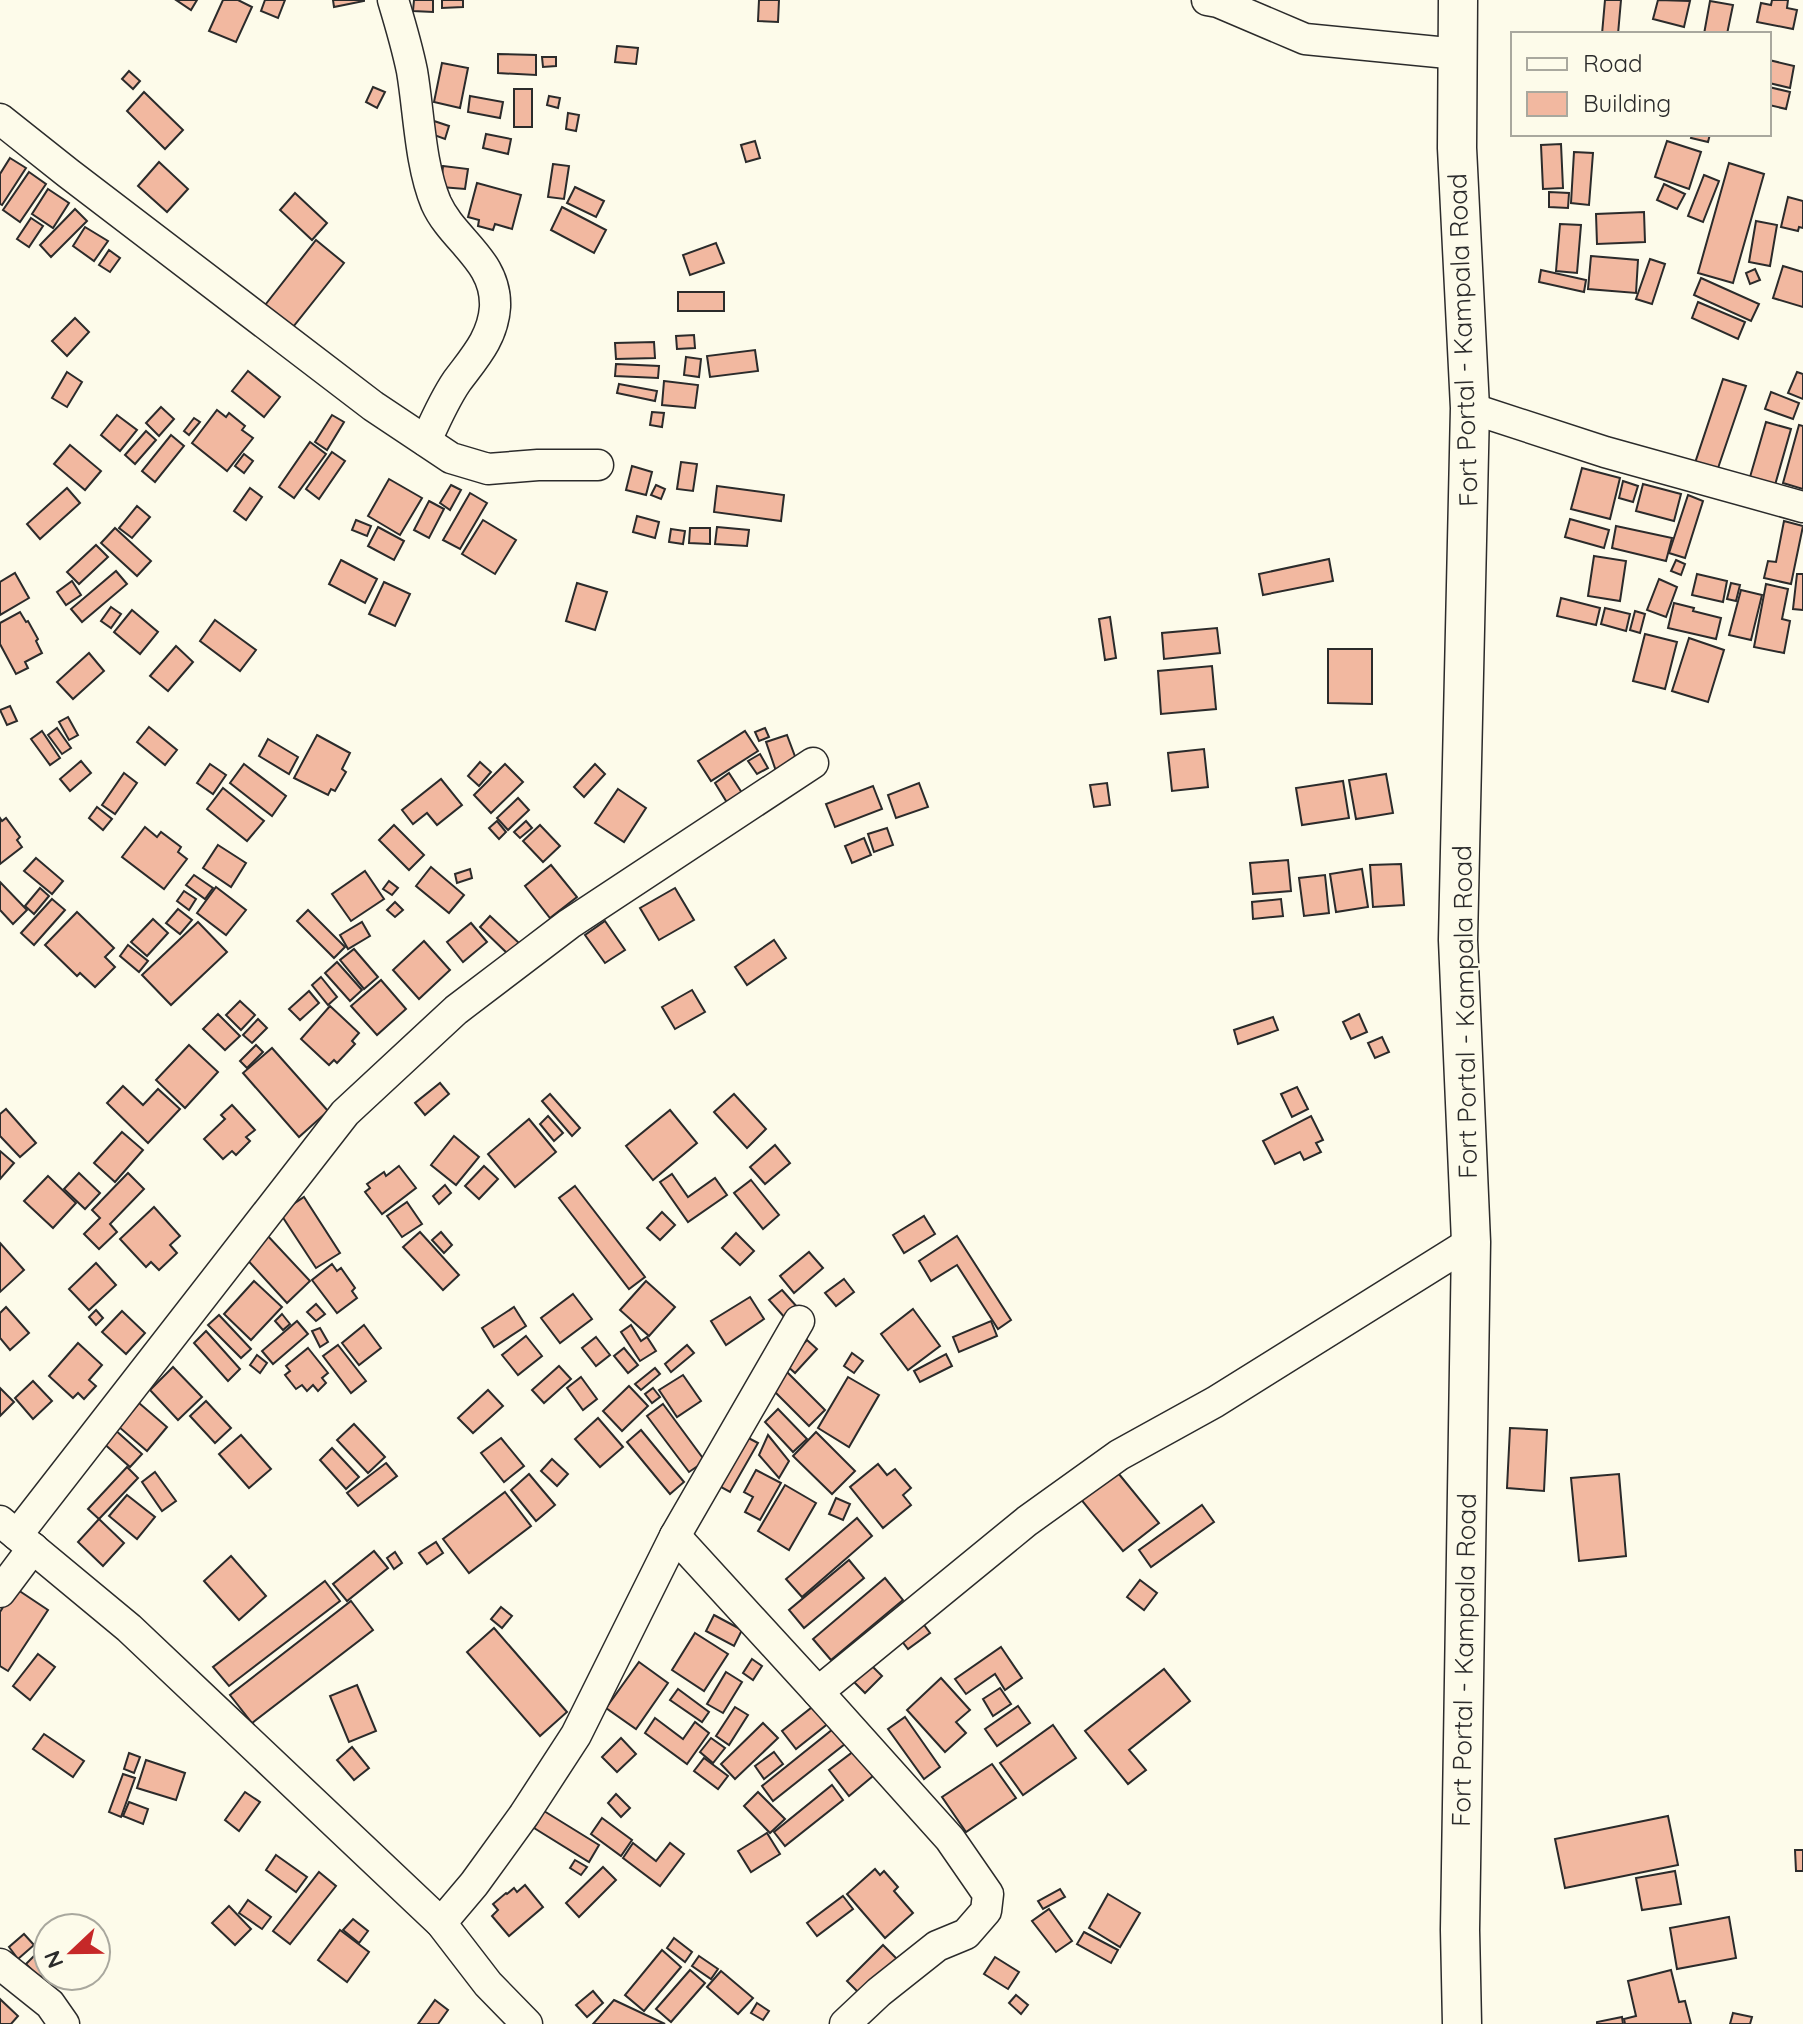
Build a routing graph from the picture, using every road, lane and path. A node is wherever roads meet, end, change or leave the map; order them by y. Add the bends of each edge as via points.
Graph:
1 (393, 0) edge
2 (1207, 0) edge
3 (1458, 0) edge
4 (1458, 54) junction
5 (0, 119) edge
6 (1470, 408) junction
7 (426, 441) junction
8 (598, 465) dead end
9 (1803, 507) edge
10 (813, 763) dead end
11 (1471, 1242) junction
12 (799, 1321) dead end
13 (17, 1535) edge
14 (675, 1536) junction
15 (0, 1592) edge
16 (818, 1692) junction
17 (441, 1923) junction
18 (0, 1964) edge
19 (64, 2024) edge
20 (527, 2024) edge
21 (845, 2024) edge
22 (1462, 2024) edge

1 - 7 street via 411,69 430,188 442,216 482,262 495,306 489,335 456,382
2 - 4 street via 1305,39
3 - 4 main road, Fort Portal - Kampala Road
4 - 6 main road, Fort Portal - Kampala Road via 1457,148
5 - 7 street via 373,406
6 - 9 street
6 - 11 main road, Fort Portal - Kampala Road via 1458,940
7 - 8 street via 451,458 488,469
10 - 13 street via 569,924 456,1010 345,1113
11 - 16 street via 1215,1402 1119,1455 1027,1521
11 - 22 main road, Fort Portal - Kampala Road
12 - 14 street
13 - 15 street
13 - 17 street via 129,1628
14 - 16 street
14 - 17 street via 576,1735 524,1815
16 - 21 street via 950,1839 988,1894 986,1911 966,1934 937,1946
17 - 20 street
18 - 19 street via 50,2004

